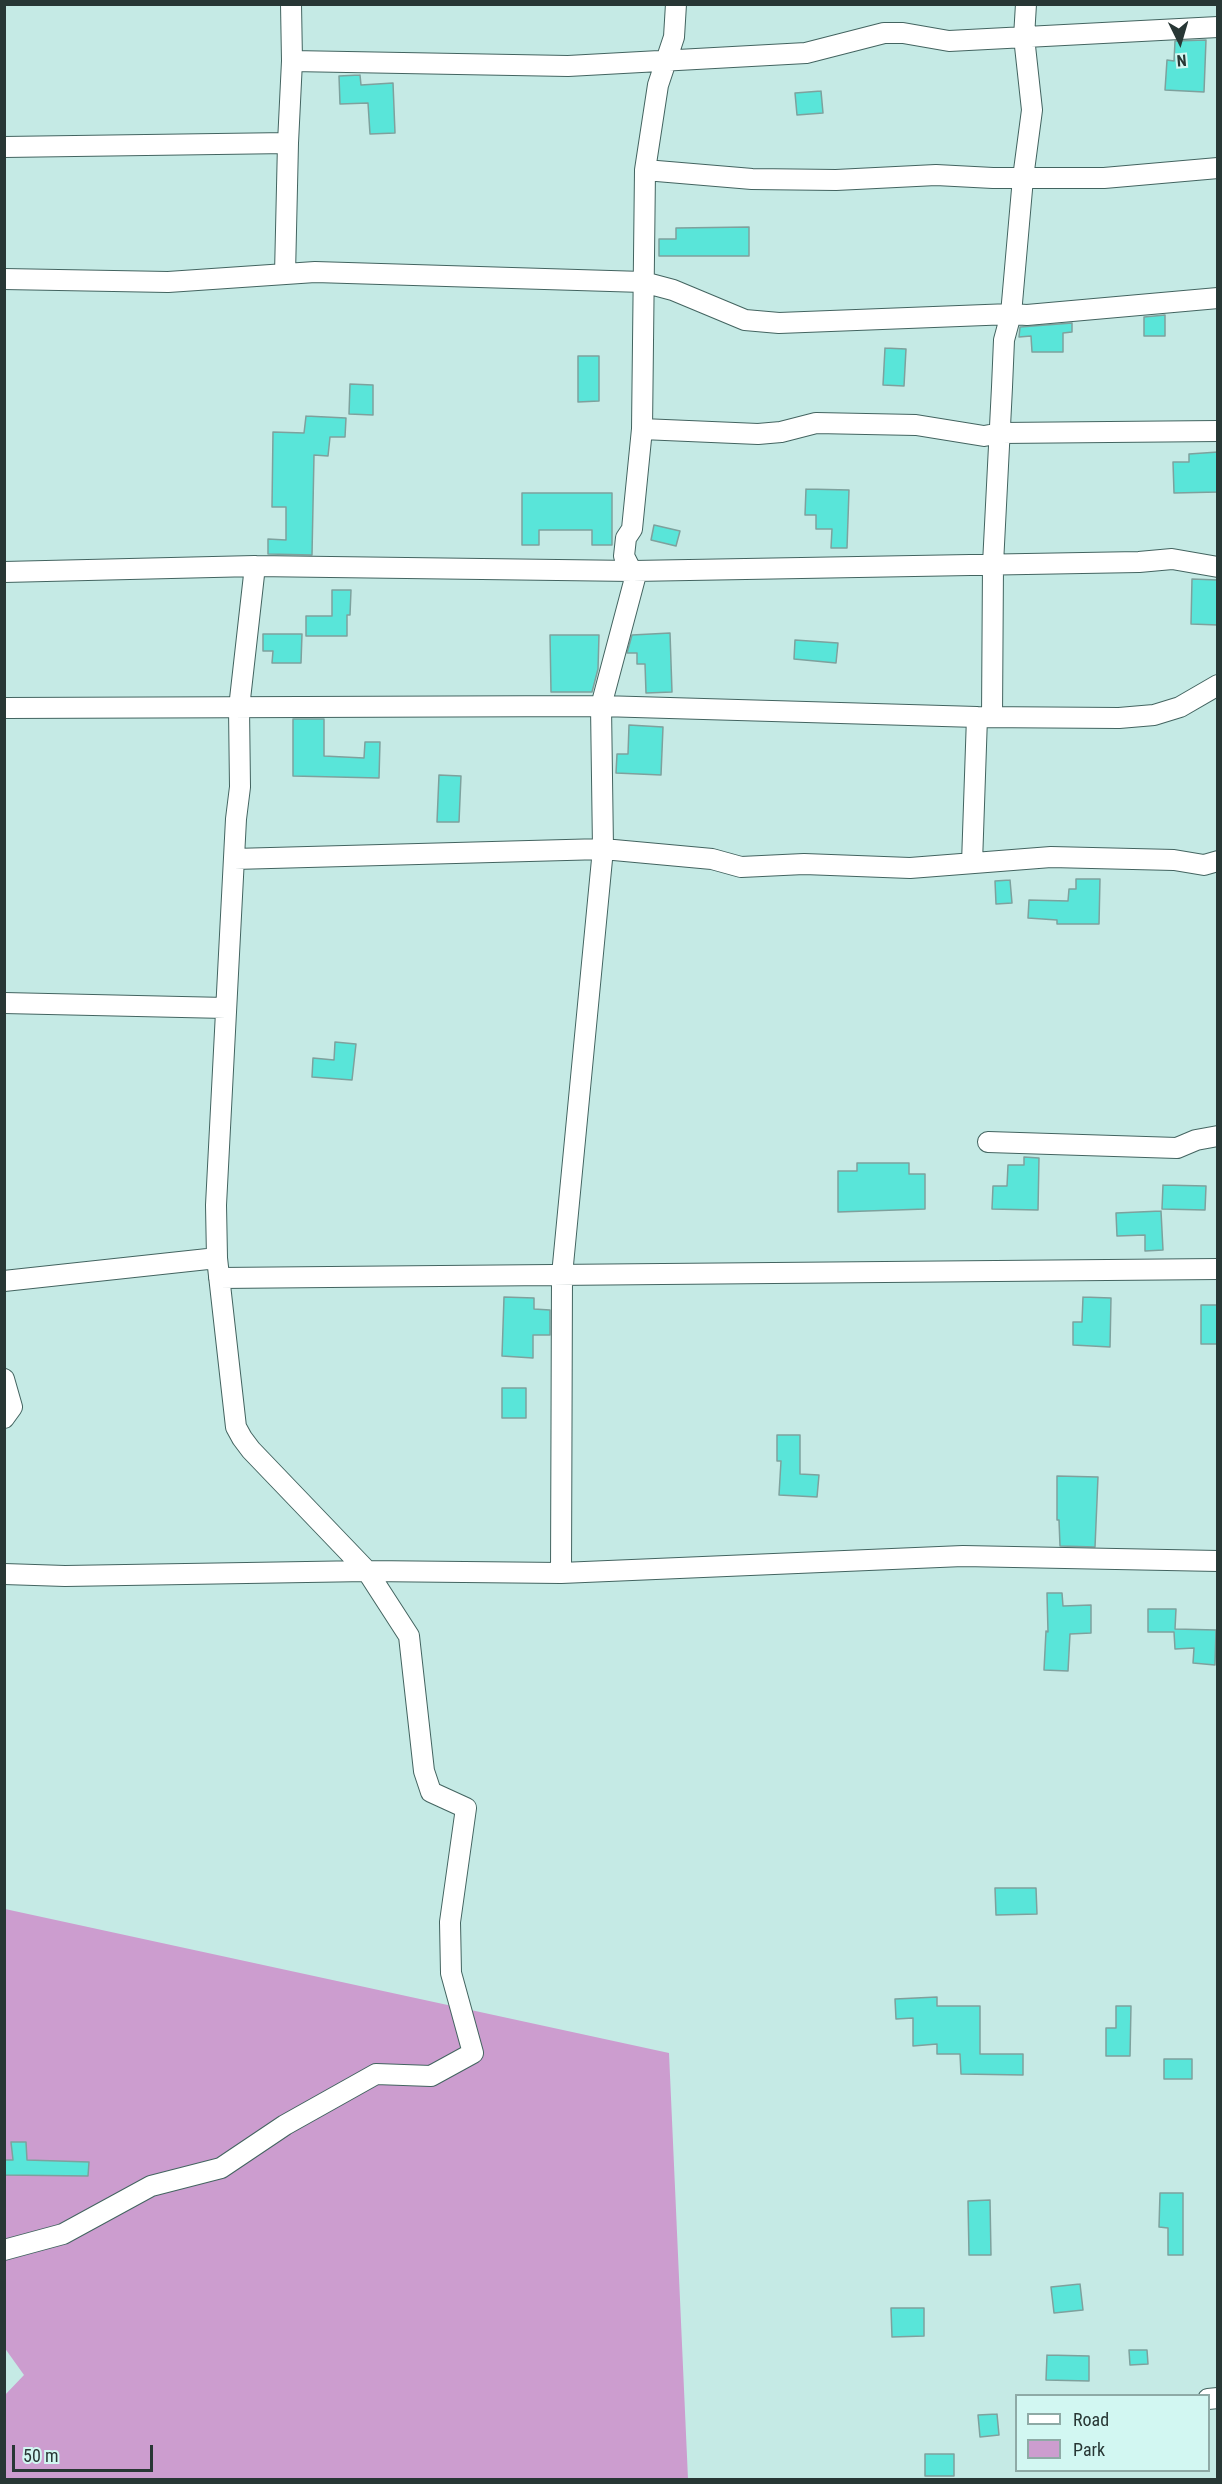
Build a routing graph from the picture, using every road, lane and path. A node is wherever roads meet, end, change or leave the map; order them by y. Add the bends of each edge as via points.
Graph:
1 (291, 4) edge
2 (676, 4) edge
3 (1026, 4) edge
4 (1218, 27) edge
5 (1024, 37) junction
6 (292, 61) junction
7 (664, 62) junction
8 (288, 143) junction
9 (4, 147) edge
10 (1218, 168) edge
11 (645, 170) junction
12 (1023, 178) junction
13 (285, 274) junction
14 (4, 279) edge
15 (643, 282) junction
16 (1218, 298) edge
17 (1011, 314) junction
18 (642, 429) junction
19 (1218, 431) edge
20 (1001, 433) junction
21 (993, 564) junction
22 (255, 566) junction
23 (1218, 567) edge
24 (633, 571) junction
25 (4, 572) edge
26 (1218, 685) edge
27 (601, 706) junction
28 (4, 708) edge
29 (239, 708) junction
30 (985, 717) junction
31 (603, 849) junction
32 (234, 859) junction
33 (1218, 861) edge
34 (972, 863) junction
35 (4, 1003) edge
36 (226, 1008) junction
37 (1218, 1136) edge
38 (988, 1142) dead end
39 (217, 1258) junction
40 (1218, 1269) edge
41 (562, 1275) junction
42 (219, 1278) junction
43 (4, 1281) edge
44 (4, 1379) edge
45 (4, 1418) edge
46 (1218, 1561) edge
47 (367, 1571) junction
48 (561, 1573) junction
49 (4, 1574) edge
50 (4, 2250) edge

1 - 6 street
2 - 7 street via 674,37
3 - 5 street
4 - 5 street
5 - 7 street via 949,42 884,33 806,53
5 - 12 street via 1032,110
6 - 7 street via 568,66
6 - 8 street
7 - 11 street
8 - 9 street
8 - 13 street
10 - 12 street via 1104,178
11 - 12 street via 752,179 936,175
11 - 15 street
12 - 17 street
13 - 14 street via 168,282
13 - 15 street
15 - 17 street via 745,320 768,322
15 - 18 street
16 - 17 street
17 - 20 street via 1004,340
18 - 20 street via 758,434 816,423 916,425 984,436
18 - 24 street via 632,530 624,556
19 - 20 street
20 - 21 street
21 - 23 street via 1172,559
21 - 24 street
21 - 30 street
22 - 24 street
22 - 25 street
22 - 29 street
24 - 27 street via 635,579
26 - 30 street via 1180,707 1154,715
27 - 29 street
27 - 30 street
27 - 31 street
28 - 29 street
29 - 32 street via 240,787
30 - 34 street
31 - 32 street
31 - 34 street via 712,859 741,867 804,864 910,868
31 - 41 street
32 - 36 street
33 - 34 street via 1204,865 1174,860 1051,857
35 - 36 street
36 - 39 street
37 - 38 street via 1177,1148
39 - 42 street
39 - 43 street
40 - 41 street
41 - 42 street
41 - 48 street
42 - 47 street via 236,1427
44 - 45 street via 12,1407
46 - 48 street via 963,1556
47 - 48 street
47 - 49 street
47 - 50 street via 409,1636 424,1771 431,1792 466,1808 450,1922 451,1973 473,2054 431,2076 376,2074 285,2124 221,2168 151,2186 63,2234

